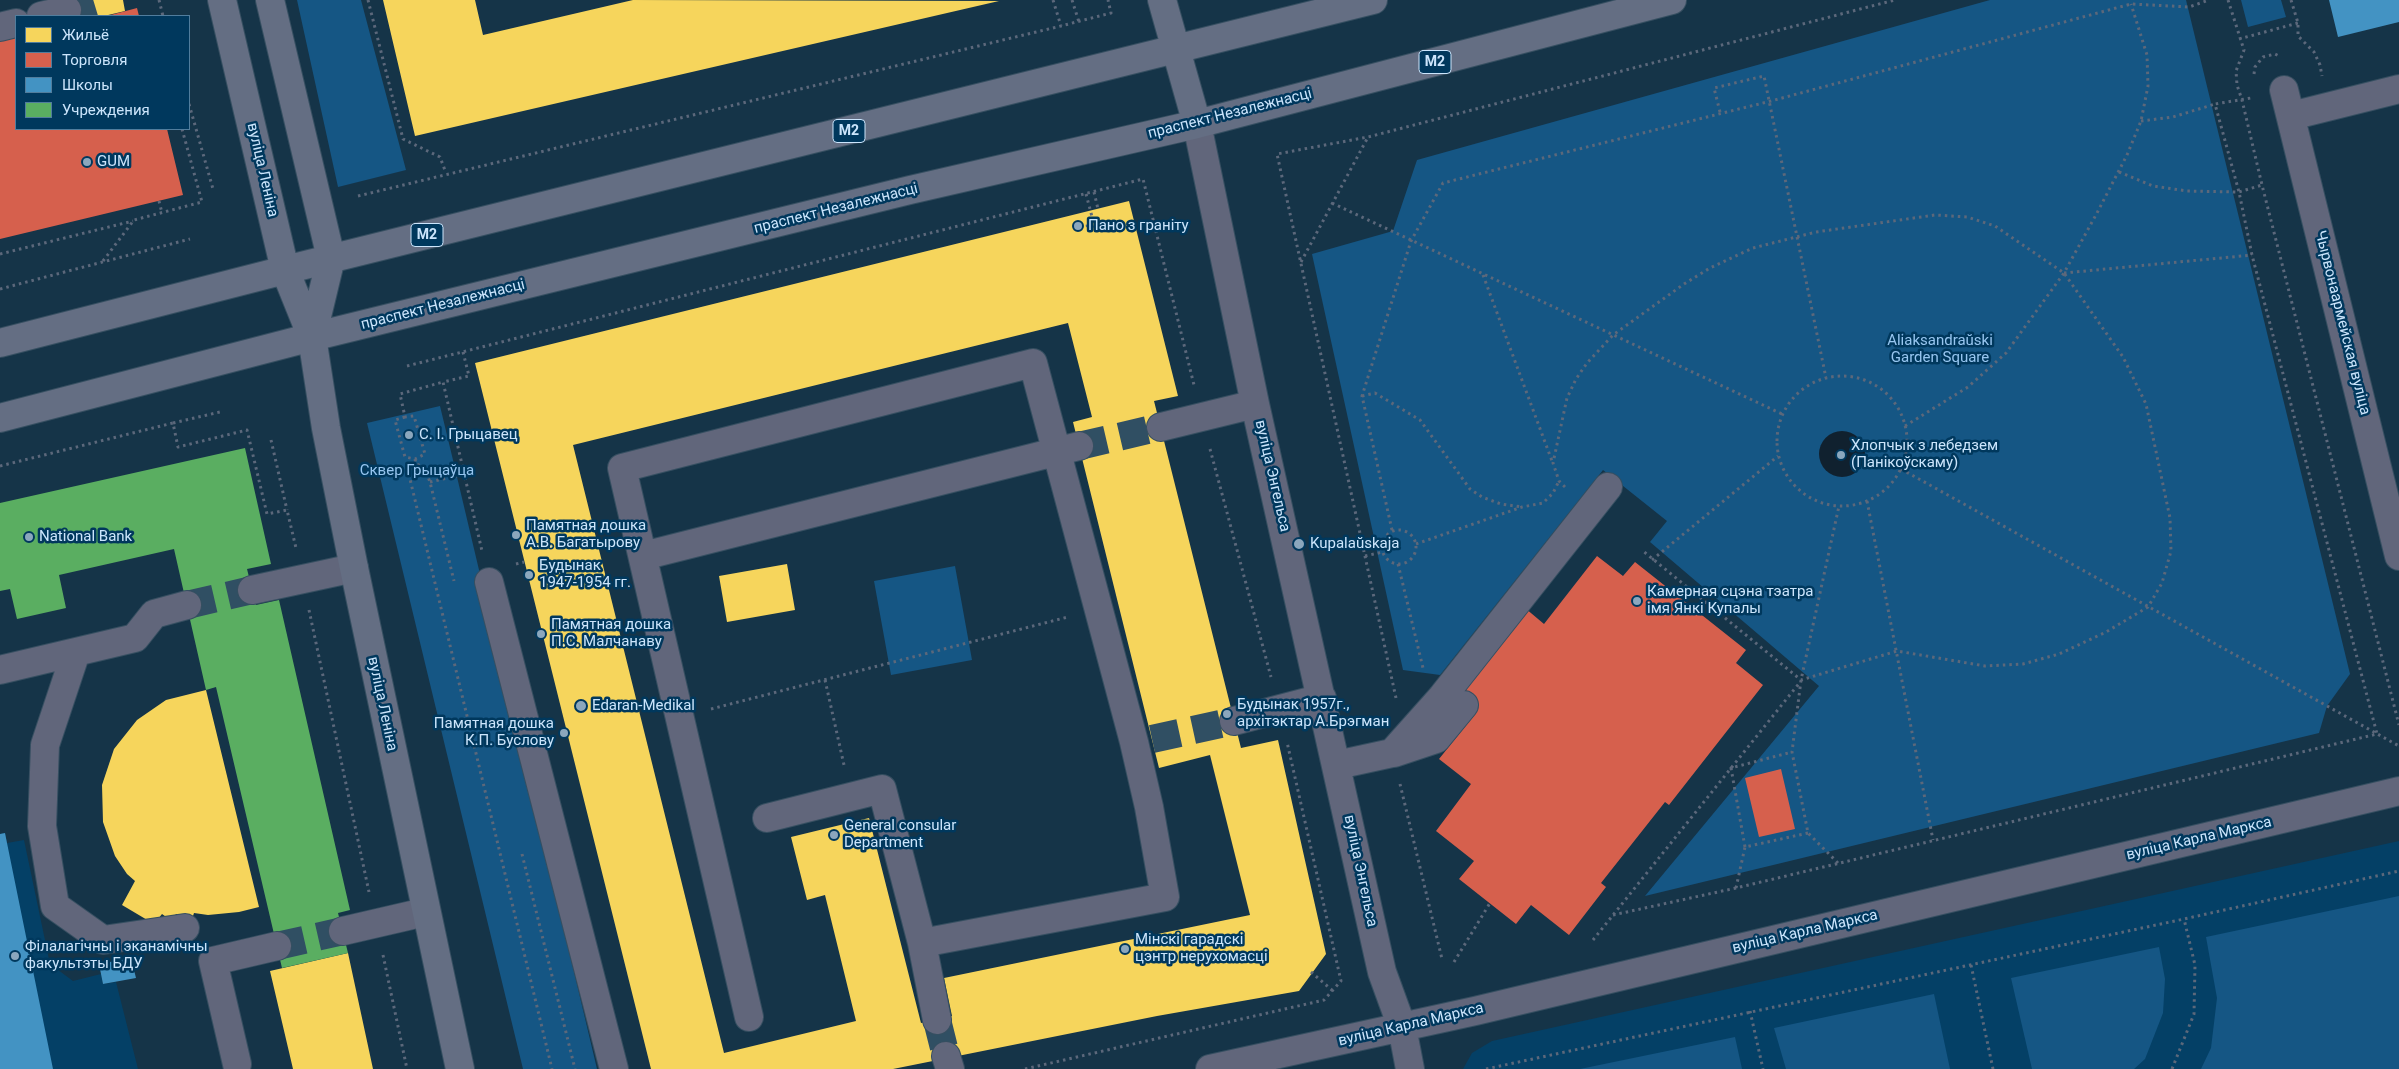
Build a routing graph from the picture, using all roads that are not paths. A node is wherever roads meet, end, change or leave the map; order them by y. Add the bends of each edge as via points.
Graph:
1 (222, 0) edge
2 (270, 0) edge
3 (1162, 0) edge
4 (1373, 0) edge
5 (1672, 0) edge
6 (15, 23) edge
7 (0, 27) edge
8 (1177, 50) junction
9 (2399, 89) edge
10 (2284, 90) road end
11 (2291, 116) junction
12 (1197, 124) junction
13 (331, 258) junction
14 (285, 270) junction
15 (312, 337) junction
16 (0, 343) edge
17 (1255, 404) junction
18 (0, 418) edge
19 (1161, 427) tunnel mouth
20 (1067, 449) junction
21 (1608, 487) dead end
22 (643, 556) junction
23 (2399, 556) edge
24 (354, 568) junction
25 (489, 582) road end
26 (252, 590) tunnel mouth
27 (187, 605) tunnel mouth
28 (76, 652) junction
29 (0, 670) edge
30 (1322, 698) junction
31 (1464, 705) dead end
32 (1234, 721) tunnel mouth
33 (1392, 753) junction
34 (1337, 765) junction
35 (2399, 791) edge
36 (768, 818) dead end
37 (425, 912) junction
38 (185, 928) dead end
39 (343, 931) tunnel mouth
40 (922, 943) junction
41 (277, 946) tunnel mouth
42 (749, 1017) dead end
43 (937, 1020) tunnel mouth
44 (1402, 1027) junction
45 (237, 1064) dead end
46 (460, 1069) edge
47 (614, 1069) edge
48 (1210, 1069) edge
49 (1410, 1069) edge

1 - 14 main road, вуліца Леніна
2 - 13 main road, вуліца Леніна
3 - 8 main road, вуліца Энгельса
4 - 8 main road, М2
5 - 12 main road, праспект Незалежнасці / М2
6 - 7 street
8 - 12 main road, вуліца Энгельса
8 - 13 main road, М2
9 - 11 street
10 - 11 street, Чырвонаармейская вуліца
11 - 23 street, Чырвонаармейская вуліца
12 - 15 main road, праспект Незалежнасці / М2
12 - 17 street, вуліца Энгельса
13 - 14 main road
13 - 15 main road, вуліца Леніна
14 - 15 main road, вуліца Леніна
14 - 16 main road
15 - 18 main road, праспект Незалежнасці
15 - 24 main road, вуліца Леніна via 326,428
17 - 19 street
17 - 30 street, вуліца Энгельса
20 - 22 street
20 - 22 street via 1033,363 622,468
20 - 40 street via 1098,610 1143,740 1149,807 1165,897
21 - 33 street via 1442,697
22 - 42 street
24 - 26 street
24 - 37 main road, вуліца Леніна
25 - 47 street
27 - 28 street via 154,614 136,638
28 - 29 street
28 - 38 street via 45,744 42,826 55,906 103,940
30 - 32 street
30 - 34 street, вуліца Энгельса
31 - 33 street via 1436,739
33 - 34 street
34 - 44 street, вуліца Энгельса via 1382,972
35 - 44 street, вуліца Карла Маркса
36 - 40 street via 882,789
37 - 39 street
37 - 46 main road, вуліца Леніна
40 - 43 street
41 - 45 street via 213,961
44 - 48 street, вуліца Карла Маркса
44 - 49 street, вуліца Энгельса

